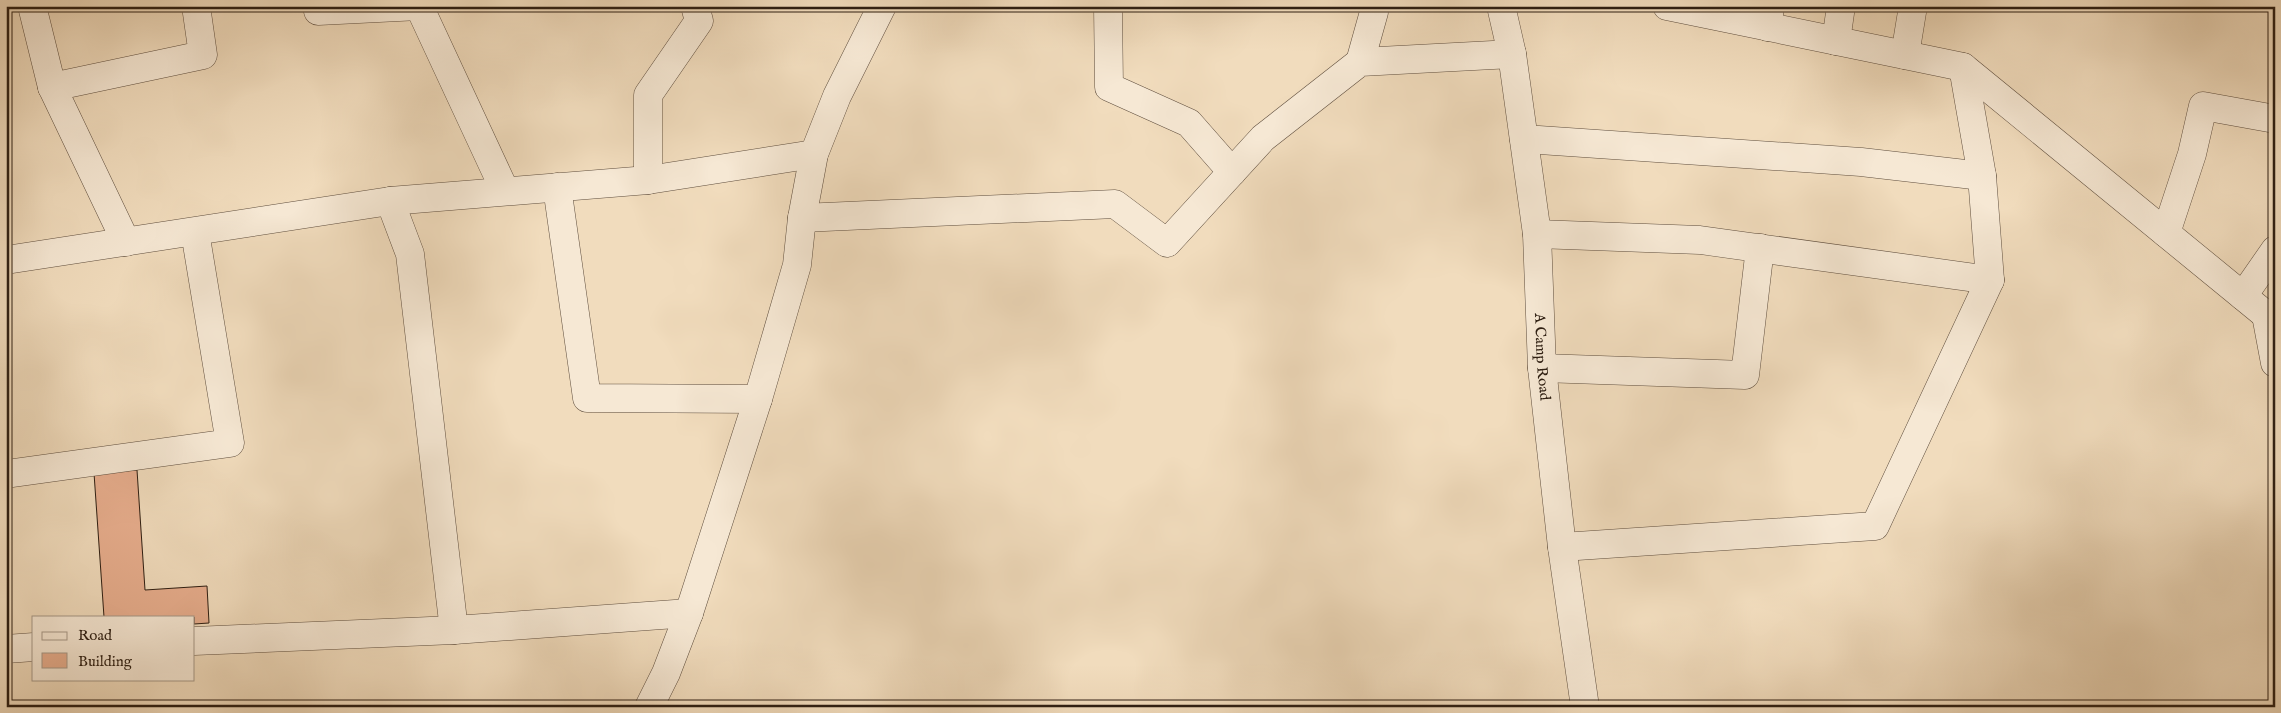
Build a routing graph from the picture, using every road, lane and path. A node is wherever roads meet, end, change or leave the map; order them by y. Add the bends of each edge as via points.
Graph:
1 (32, 6) edge
2 (196, 6) edge
3 (317, 6) edge
4 (419, 6) edge
5 (695, 6) edge
6 (882, 6) edge
7 (1108, 6) edge
8 (1374, 6) edge
9 (1501, 6) edge
10 (1841, 6) edge
11 (1913, 6) edge
12 (1673, 7) edge
13 (1769, 17) edge
14 (1836, 41) junction
15 (1512, 54) junction
16 (1905, 56) junction
17 (1360, 62) junction
18 (1963, 67) junction
19 (52, 87) junction
20 (2275, 119) edge
21 (1524, 139) junction
22 (814, 154) junction
23 (1232, 172) junction
24 (1982, 176) junction
25 (648, 180) junction
26 (557, 187) junction
27 (505, 192) junction
28 (390, 201) junction
29 (802, 218) junction
30 (195, 232) junction
31 (2166, 233) junction
32 (1537, 234) junction
33 (126, 242) junction
34 (1760, 248) junction
35 (2275, 250) edge
36 (6, 260) edge
37 (1990, 280) junction
38 (2243, 296) junction
39 (2271, 317) edge
40 (2275, 362) edge
41 (1542, 368) junction
42 (758, 399) junction
43 (6, 474) edge
44 (1562, 547) junction
45 (689, 613) junction
46 (454, 630) junction
47 (195, 641) edge
48 (32, 647) edge
49 (6, 649) edge
50 (649, 707) edge
51 (1586, 707) edge

1 - 19 street
2 - 19 street via 203,54
3 - 4 street via 318,12
4 - 27 street
5 - 25 street via 699,20 648,95
6 - 22 street via 837,96
7 - 23 street via 1109,88 1189,123
8 - 17 street
9 - 15 street, A Camp Road
10 - 14 street
11 - 16 street
12 - 13 street
13 - 14 street
14 - 16 street
15 - 17 street
15 - 21 street, A Camp Road
16 - 18 street
17 - 23 street via 1263,138
18 - 24 street
18 - 31 street
19 - 33 street
20 - 31 street via 2203,106 2192,154
21 - 24 street via 1862,162
21 - 32 street, A Camp Road
22 - 25 street
22 - 29 street
23 - 29 street via 1167,243 1115,204
24 - 37 street
25 - 26 street
26 - 27 street
26 - 42 street via 587,398
27 - 28 street
28 - 30 street
28 - 46 street via 410,254
29 - 42 street via 797,265
30 - 33 street
30 - 43 street via 230,443
31 - 38 street
32 - 34 street via 1700,240
32 - 41 street, A Camp Road
33 - 36 street
34 - 37 street
34 - 41 street via 1745,376
35 - 38 street
37 - 44 street via 1874,526
38 - 39 street
39 - 40 street
41 - 44 street, A Camp Road
42 - 45 street
44 - 51 street, A Camp Road
45 - 46 street
45 - 50 street
46 - 47 street
48 - 49 street

